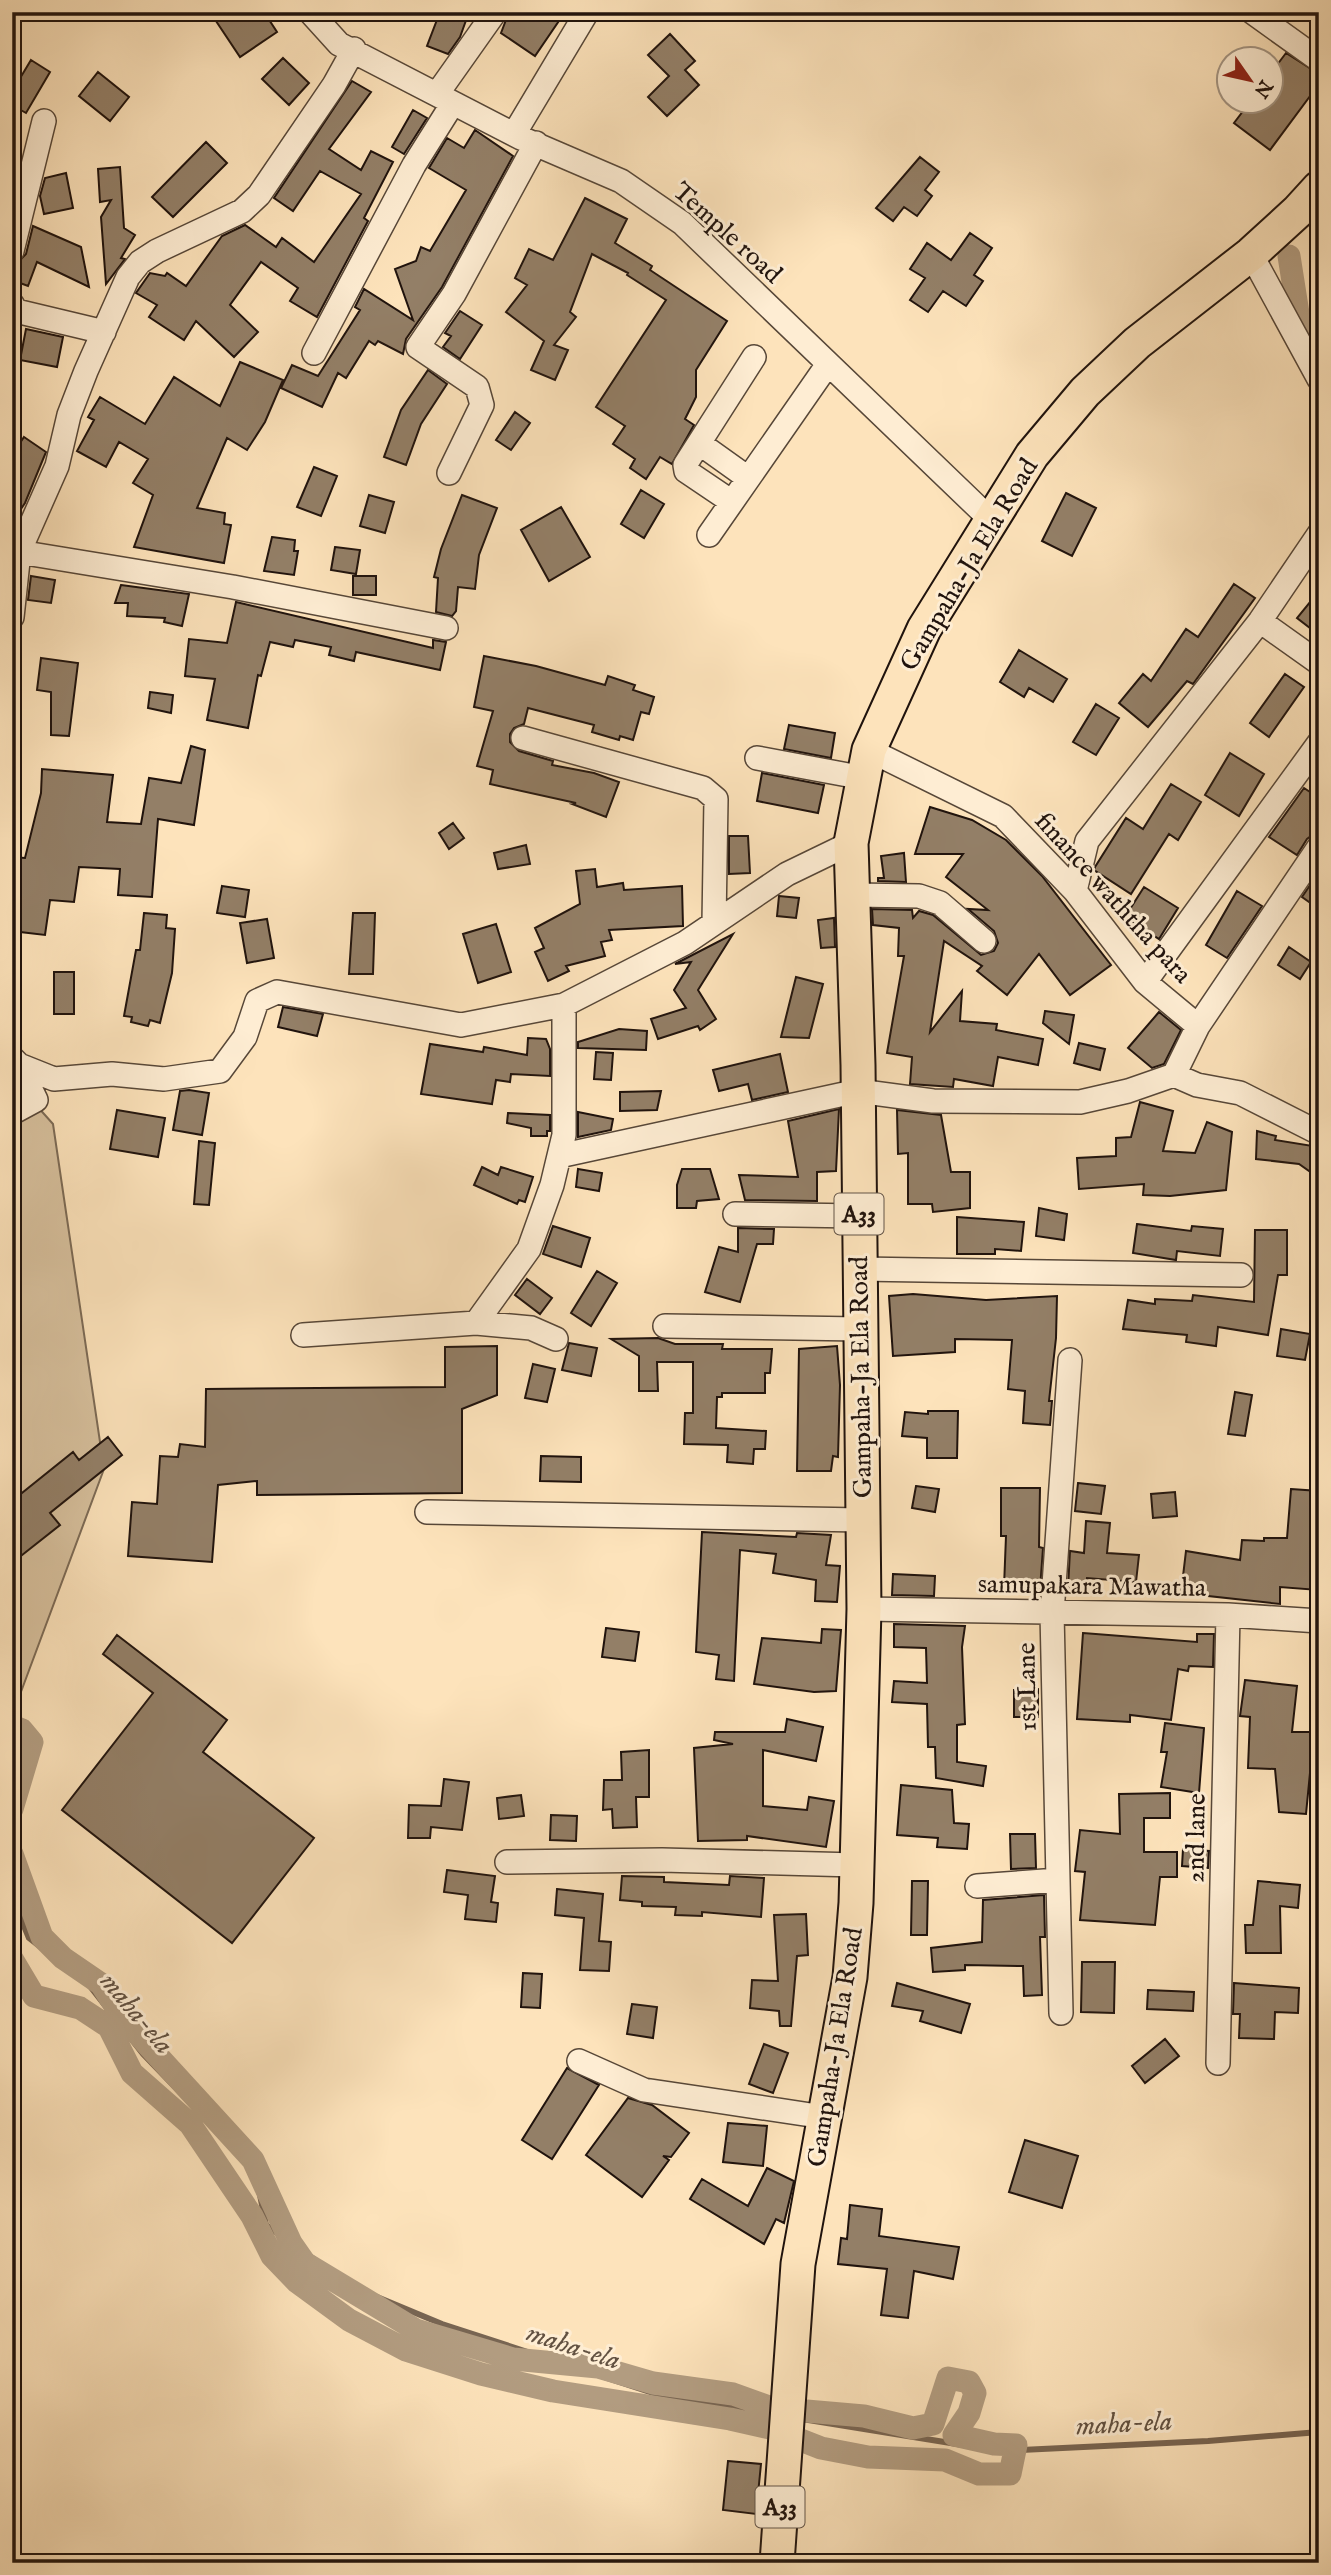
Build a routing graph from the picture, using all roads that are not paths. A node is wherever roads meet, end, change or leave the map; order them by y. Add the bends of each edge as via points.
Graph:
1 (310, 12) edge
2 (495, 12) edge
3 (587, 12) edge
4 (1252, 12) edge
5 (354, 49) junction
6 (1319, 60) edge
7 (445, 99) junction
8 (44, 121) dead end
9 (514, 134) junction
10 (536, 143) junction
11 (1319, 188) edge
12 (12, 251) edge
13 (1251, 254) junction
14 (14, 310) edge
15 (104, 332) junction
16 (314, 353) dead end
17 (754, 357) dead end
18 (828, 365) junction
19 (1319, 379) edge
20 (699, 443) junction
21 (449, 473) dead end
22 (748, 478) junction
23 (732, 502) junction
24 (990, 519) junction
25 (709, 534) dead end
26 (1319, 534) edge
27 (16, 547) edge
28 (12, 617) edge
29 (1259, 621) junction
30 (446, 628) dead end
31 (1319, 663) edge
32 (523, 738) dead end
33 (1319, 743) edge
34 (757, 758) dead end
35 (866, 764) junction
36 (851, 843) junction
37 (1319, 847) edge
38 (1075, 891) junction
39 (854, 895) junction
40 (714, 923) junction
41 (984, 942) dead end
42 (1145, 982) junction
43 (564, 1004) junction
44 (1198, 1026) junction
45 (16, 1062) edge
46 (1174, 1075) junction
47 (858, 1091) junction
48 (12, 1112) edge
49 (1319, 1133) edge
50 (559, 1156) junction
51 (735, 1214) dead end
52 (859, 1216) junction
53 (859, 1269) junction
54 (1241, 1275) dead end
55 (476, 1323) junction
56 (665, 1325) dead end
57 (860, 1329) junction
58 (303, 1335) dead end
59 (556, 1339) dead end
60 (1070, 1360) dead end
61 (426, 1512) dead end
62 (862, 1520) junction
63 (864, 1609) junction
64 (1052, 1613) junction
65 (1228, 1615) junction
66 (1319, 1621) edge
67 (507, 1862) dead end
68 (856, 1865) junction
69 (1058, 1881) junction
70 (976, 1886) dead end
71 (1061, 2013) dead end
72 (579, 2061) dead end
73 (1218, 2063) dead end
74 (824, 2118) junction
75 (777, 2563) edge

1 - 5 street, Temple road via 340,44
2 - 7 street
3 - 9 street
4 - 6 street
5 - 7 street, Temple road
5 - 15 street via 259,195 242,211 140,262 128,277
7 - 9 street, Temple road
7 - 16 street
8 - 12 street
9 - 10 street, Temple road
10 - 18 street, Temple road via 621,181 661,207
10 - 21 street via 454,294 418,347 477,387 482,405
11 - 13 highway, Gampaha-Ja Ela Road / A33
13 - 19 street
13 - 24 highway, Gampaha-Ja Ela Road / A33 via 1137,343 1085,392 1032,455
14 - 15 street
15 - 27 street via 69,415 57,466
17 - 20 street
18 - 22 street
18 - 24 street, Temple road
20 - 22 street
20 - 23 street via 686,471
22 - 23 street
23 - 25 street
24 - 35 highway, Gampaha-Ja Ela Road / A33 via 924,629
26 - 29 street
27 - 28 street
27 - 30 street
29 - 31 street
29 - 38 street via 1087,841
32 - 40 street via 703,788 716,799
33 - 42 street
34 - 35 street, finance waththa para
35 - 36 highway, Gampaha-Ja Ela Road / A33
35 - 38 street, finance waththa para via 1003,816
36 - 39 highway, Gampaha-Ja Ela Road / A33
36 - 40 street via 787,874
37 - 44 street, finance waththa para
38 - 42 street, finance waththa para
39 - 41 street via 919,896 940,903
39 - 47 highway, Gampaha-Ja Ela Road / A33
40 - 43 street via 685,943
42 - 44 street, finance waththa para
43 - 45 street via 461,1025 277,992 257,1001 246,1037 220,1071 164,1079 112,1074 54,1079
43 - 50 street via 564,1136
44 - 46 street
45 - 48 street via 36,1100
46 - 47 street via 1080,1102 933,1101
46 - 49 street via 1197,1086 1240,1093
47 - 50 street
47 - 52 highway, Gampaha-Ja Ela Road / A33
50 - 55 street via 528,1249
51 - 52 street
52 - 53 highway, Gampaha-Ja Ela Road / A33
53 - 54 street
53 - 57 highway, Gampaha-Ja Ela Road / A33
55 - 58 street
55 - 59 street via 531,1328
56 - 57 street
57 - 62 highway, Gampaha-Ja Ela Road / A33
60 - 64 street, 1st Lane
61 - 62 street
62 - 63 highway, Gampaha-Ja Ela Road / A33
63 - 64 street, samupakara Mawatha
63 - 68 highway, Gampaha-Ja Ela Road / A33
64 - 65 street, samupakara Mawatha
64 - 69 street, 1st Lane
65 - 66 street, samupakara Mawatha
65 - 73 street, 2nd lane
67 - 68 street
68 - 74 highway, Gampaha-Ja Ela Road / A33 via 850,1977
69 - 70 street
69 - 71 street, 1st Lane
72 - 74 street via 644,2090
74 - 75 highway, Gampaha-Ja Ela Road / A33 via 798,2264

